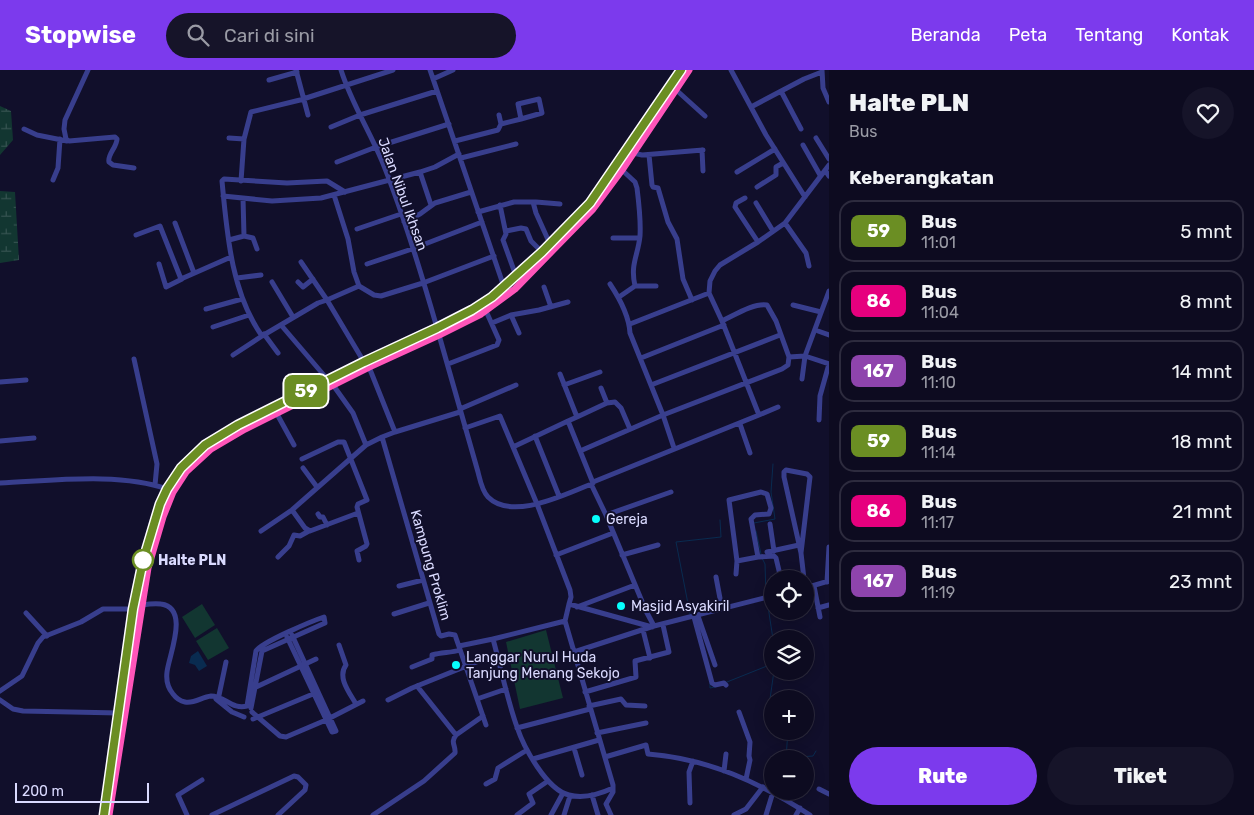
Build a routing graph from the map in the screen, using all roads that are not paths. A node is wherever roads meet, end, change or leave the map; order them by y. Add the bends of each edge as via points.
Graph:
1 (88, 70) edge
2 (341, 70) edge
3 (393, 70) edge
4 (430, 70) edge
5 (453, 70) edge
6 (681, 70) edge
7 (689, 70) edge
8 (731, 70) edge
9 (296, 71) edge
10 (822, 71) edge
11 (433, 79) junction
12 (269, 80) dead end
13 (346, 86) junction
14 (674, 87) junction
15 (437, 91) junction
16 (780, 92) junction
17 (304, 99) junction
18 (829, 102) edge
19 (751, 107) junction
20 (308, 115) dead end
21 (360, 115) junction
22 (499, 115) dead end
23 (705, 116) dead end
24 (521, 119) junction
25 (449, 124) junction
26 (501, 124) junction
27 (331, 127) dead end
28 (24, 129) dead end
29 (801, 129) dead end
30 (229, 138) dead end
31 (816, 138) dead end
32 (60, 139) junction
33 (244, 139) junction
34 (67, 140) junction
35 (455, 141) junction
36 (516, 144) dead end
37 (803, 145) dead end
38 (376, 147) junction
39 (775, 149) junction
40 (633, 153) junction
41 (649, 155) junction
42 (460, 156) junction
43 (829, 159) edge
44 (337, 162) dead end
45 (783, 163) junction
46 (829, 165) edge
47 (134, 168) dead end
48 (622, 170) junction
49 (825, 170) junction
50 (420, 172) junction
51 (704, 172) dead end
52 (737, 172) dead end
53 (820, 176) junction
54 (829, 176) edge
55 (53, 180) dead end
56 (389, 180) junction
57 (241, 181) junction
58 (757, 187) dead end
59 (344, 192) junction
60 (472, 192) junction
61 (334, 195) junction
62 (223, 196) junction
63 (805, 197) junction
64 (243, 198) junction
65 (745, 198) dead end
66 (534, 202) junction
67 (756, 203) dead end
68 (560, 204) dead end
69 (431, 205) junction
70 (500, 206) junction
71 (478, 212) junction
72 (401, 214) junction
73 (158, 218) dead end
74 (404, 222) junction
75 (482, 222) junction
76 (175, 223) dead end
77 (785, 223) junction
78 (160, 226) junction
79 (357, 229) dead end
80 (506, 231) junction
81 (773, 231) junction
82 (136, 235) dead end
83 (244, 236) junction
84 (613, 238) dead end
85 (639, 238) junction
86 (229, 240) junction
87 (758, 242) junction
88 (550, 244) junction
89 (257, 249) dead end
90 (412, 249) junction
91 (542, 252) junction
92 (494, 256) junction
93 (231, 257) junction
94 (301, 262) dead end
95 (159, 264) dead end
96 (367, 264) dead end
97 (809, 266) dead end
98 (194, 273) junction
99 (261, 276) dead end
100 (516, 276) junction
101 (237, 278) junction
102 (182, 279) junction
103 (313, 279) junction
104 (272, 282) dead end
105 (298, 282) dead end
106 (423, 282) junction
107 (610, 284) dead end
108 (359, 286) junction
109 (635, 286) junction
110 (656, 286) dead end
111 (504, 287) junction
112 (544, 287) dead end
113 (829, 291) edge
114 (709, 293) junction
115 (619, 297) junction
116 (242, 299) junction
117 (328, 300) junction
118 (692, 300) junction
119 (568, 302) dead end
120 (792, 305) dead end
121 (551, 307) junction
122 (206, 309) dead end
123 (829, 309) edge
124 (822, 310) junction
125 (486, 311) junction
126 (511, 314) junction
127 (249, 315) junction
128 (293, 318) junction
129 (492, 323) junction
130 (723, 323) junction
131 (630, 324) junction
132 (281, 326) junction
133 (212, 327) dead end
134 (818, 331) dead end
135 (438, 332) junction
136 (518, 333) dead end
137 (263, 335) junction
138 (780, 335) junction
139 (829, 335) edge
140 (278, 353) dead end
141 (735, 353) junction
142 (233, 355) dead end
143 (805, 356) junction
144 (789, 357) junction
145 (641, 358) junction
146 (134, 359) dead end
147 (366, 364) junction
148 (448, 364) junction
149 (829, 364) edge
150 (600, 372) dead end
151 (560, 374) dead end
152 (26, 380) dead end
153 (802, 380) dead end
154 (0, 382) edge
155 (331, 382) junction
156 (746, 383) junction
157 (516, 385) dead end
158 (564, 385) junction
159 (651, 385) junction
160 (600, 388) dead end
161 (607, 403) junction
162 (778, 406) dead end
163 (460, 410) junction
164 (277, 414) junction
165 (664, 415) junction
166 (577, 416) junction
167 (759, 416) junction
168 (819, 420) dead end
169 (568, 421) junction
170 (740, 424) junction
171 (465, 428) junction
172 (630, 429) junction
173 (395, 432) junction
174 (535, 436) junction
175 (382, 437) junction
176 (34, 438) dead end
177 (0, 441) edge
178 (294, 445) dead end
179 (366, 445) junction
180 (513, 447) junction
181 (674, 448) junction
182 (580, 451) junction
183 (750, 454) dead end
184 (302, 459) dead end
185 (350, 459) junction
186 (303, 468) dead end
187 (0, 483) edge
188 (593, 484) junction
189 (155, 485) junction
190 (317, 487) junction
191 (170, 490) junction
192 (671, 492) dead end
193 (559, 496) junction
194 (537, 504) junction
195 (292, 510) junction
196 (358, 513) junction
197 (318, 514) dead end
198 (606, 515) junction
199 (770, 524) dead end
200 (327, 525) junction
201 (261, 531) dead end
202 (309, 531) junction
203 (613, 533) junction
204 (658, 545) dead end
205 (799, 545) junction
206 (829, 547) edge
207 (774, 551) junction
208 (801, 553) junction
209 (556, 555) junction
210 (622, 555) junction
211 (763, 556) junction
212 (278, 557) dead end
213 (359, 560) dead end
214 (737, 561) junction
215 (779, 570) edge
216 (803, 570) edge
217 (736, 574) dead end
218 (716, 577) dead end
219 (423, 580) junction
220 (828, 581) edge
221 (634, 585) junction
222 (399, 586) dead end
223 (814, 586) joint
224 (764, 598) edge
225 (429, 603) junction
226 (568, 604) junction
227 (142, 605) junction
228 (829, 605) edge
229 (578, 607) junction
230 (818, 608) junction
231 (133, 609) junction
232 (722, 609) junction
233 (26, 613) dead end
234 (394, 614) dead end
235 (693, 617) junction
236 (820, 617) dead end
237 (565, 621) junction
238 (663, 625) junction
239 (653, 627) junction
240 (643, 630) junction
241 (47, 636) junction
242 (289, 636) junction
243 (493, 639) junction
244 (339, 645) dead end
245 (460, 648) junction
246 (574, 652) junction
247 (498, 658) junction
248 (650, 658) junction
249 (316, 659) dead end
250 (226, 662) dead end
251 (303, 665) junction
252 (714, 665) dead end
253 (256, 667) junction
254 (412, 667) dead end
255 (466, 667) junction
256 (726, 685) dead end
257 (417, 686) junction
258 (254, 688) junction
259 (506, 690) junction
260 (0, 691) edge
261 (585, 692) junction
262 (313, 694) junction
263 (217, 698) junction
264 (477, 699) junction
265 (0, 700) edge
266 (363, 700) dead end
267 (388, 700) dead end
268 (356, 704) junction
269 (645, 706) dead end
270 (590, 707) junction
271 (248, 708) junction
272 (739, 712) dead end
273 (119, 713) junction
274 (483, 716) junction
275 (253, 718) junction
276 (328, 718) junction
277 (646, 723) dead end
278 (486, 725) dead end
279 (517, 728) junction
280 (597, 733) junction
281 (456, 735) junction
282 (600, 740) junction
283 (574, 748) junction
284 (527, 750) junction
285 (726, 754) dead end
286 (604, 757) junction
287 (533, 759) junction
288 (694, 761) junction
289 (724, 771) junction
290 (582, 775) dead end
291 (746, 779) junction
292 (202, 780) dead end
293 (548, 781) junction
294 (486, 784) dead end
295 (763, 787) joint
296 (614, 788) junction
297 (820, 790) dead end
298 (563, 793) junction
299 (829, 794) edge
300 (570, 796) junction
301 (592, 796) junction
302 (771, 800) edge
303 (787, 800) edge
304 (690, 803) dead end
305 (800, 808) junction
306 (220, 813) edge
307 (104, 815) edge
308 (109, 815) edge
309 (187, 815) edge
310 (212, 815) edge
311 (278, 815) edge
312 (373, 815) edge
313 (517, 815) edge
314 (550, 815) edge
315 (564, 815) edge
316 (598, 815) edge
317 (611, 815) edge
318 (734, 815) edge
319 (766, 815) edge
320 (796, 815) edge
321 (810, 815) edge

1 - 34 street via 64,124
2 - 13 street, Jalan Nibul Ikhsan
3 - 13 street
4 - 11 street
5 - 11 street
6 - 14 highway
7 - 14 highway
8 - 19 street
9 - 12 street
9 - 17 street
10 - 16 street
10 - 18 street
11 - 15 street
13 - 17 street
13 - 21 street, Jalan Nibul Ikhsan
14 - 23 street
14 - 40 highway
14 - 88 highway via 596,194
15 - 21 street
15 - 25 street
16 - 19 street
16 - 29 street
17 - 20 street
17 - 33 street via 251,112
19 - 39 street
21 - 27 street
21 - 38 street, Jalan Nibul Ikhsan
22 - 26 street
24 - 24 street via 542,113 539,99 518,104
24 - 26 street
25 - 35 street
25 - 38 street
26 - 35 street via 495,131
28 - 32 street
30 - 33 street
31 - 43 street
32 - 34 street
32 - 55 street via 58,168
33 - 57 street
34 - 47 street via 115,137 117,142 109,162
35 - 42 street
36 - 42 street
37 - 53 street
38 - 44 street
38 - 56 street, Jalan Nibul Ikhsan
39 - 45 street
39 - 52 street
40 - 41 street
40 - 48 highway
41 - 51 street via 703,150
41 - 118 street via 652,185 658,188 668,222 676,235 682,279
42 - 50 street
42 - 60 street
45 - 58 street via 776,168 776,175
45 - 63 street
46 - 49 street
48 - 85 street via 636,188
48 - 125 highway via 564,240 515,289
49 - 53 street
49 - 54 street
50 - 56 street
50 - 69 street
53 - 63 street
56 - 59 street
56 - 72 street, Jalan Nibul Ikhsan
57 - 59 street via 326,181
57 - 62 street via 223,179
59 - 61 street
60 - 69 street
60 - 71 street
61 - 64 street via 272,201
61 - 108 street
62 - 64 street
62 - 86 street
63 - 77 street
64 - 83 street
65 - 87 street via 736,203 735,208
66 - 68 street
66 - 70 street
66 - 88 street
67 - 81 street
69 - 74 street
70 - 71 street
70 - 80 street
71 - 75 street
72 - 74 street, Jalan Nibul Ikhsan
72 - 79 street
73 - 78 street
74 - 90 street, Jalan Nibul Ikhsan
75 - 90 street
75 - 92 street
76 - 98 street
77 - 81 street
77 - 97 street via 806,253
78 - 82 street
78 - 102 street
80 - 91 street via 526,229 531,241
80 - 100 street via 503,240
81 - 87 street
83 - 86 street
83 - 89 street via 253,238
84 - 85 street
85 - 109 street via 632,269
86 - 93 street
87 - 114 street via 718,267 710,281
88 - 91 highway
90 - 96 street
90 - 106 street, Jalan Nibul Ikhsan
91 - 100 highway
92 - 106 street
92 - 111 street
93 - 98 street
93 - 101 street
94 - 103 street
95 - 102 street via 166,286
98 - 102 street
99 - 101 street
100 - 111 highway
101 - 116 street
103 - 105 street via 303,287
103 - 117 street
104 - 128 street
106 - 108 street via 377,296
106 - 135 street, Jalan Nibul Ikhsan
107 - 115 street
108 - 117 street
109 - 110 street
109 - 115 street
111 - 135 highway
112 - 121 street
113 - 124 street
114 - 118 street
114 - 130 street
115 - 131 street
116 - 122 street
116 - 127 street
117 - 128 street
117 - 147 street
118 - 131 street
119 - 121 street
120 - 124 street
121 - 126 street
123 - 124 street
124 - 143 street
125 - 129 street
125 - 135 highway
126 - 129 street
126 - 136 street
127 - 133 street
127 - 137 street
128 - 132 street
129 - 148 street via 499,340 497,345
130 - 138 street via 752,307 765,304
130 - 141 street
130 - 145 street
131 - 145 street via 630,333
132 - 137 street
132 - 155 street
134 - 139 street
135 - 147 highway
135 - 148 street, Jalan Nibul Ikhsan
137 - 140 street
137 - 142 street
138 - 141 street
138 - 144 street
141 - 156 street
141 - 159 street
143 - 144 street
143 - 149 street
143 - 153 street
144 - 156 street via 785,367
145 - 159 street
146 - 189 street via 157,464
147 - 155 highway
147 - 173 street
148 - 163 street, Jalan Nibul Ikhsan
149 - 168 street via 820,396
150 - 158 street
151 - 158 street
152 - 154 street
155 - 164 highway
155 - 179 street via 353,413
155 - 191 highway via 209,442 181,468
156 - 165 street
156 - 167 street
157 - 163 street
158 - 166 street
159 - 165 street
160 - 161 street
161 - 166 street
161 - 172 street via 619,405
162 - 167 street
163 - 171 street, Jalan Nibul Ikhsan
163 - 173 street
164 - 178 street
164 - 191 highway via 211,449
165 - 172 street
165 - 181 street
166 - 169 street
167 - 170 street
169 - 174 street
169 - 182 street
170 - 181 street
170 - 183 street
171 - 180 street via 500,416
171 - 194 street, Jalan Nibul Ikhsan via 488,497 512,506
172 - 182 street
173 - 175 street
174 - 180 street
174 - 193 street
175 - 179 street
175 - 219 street, Kampung Proklim
176 - 177 street
179 - 185 street
180 - 194 street
181 - 188 street
182 - 188 street
184 - 185 street via 342,441
185 - 190 street
185 - 196 street via 366,499 357,505
186 - 190 street
187 - 189 street via 125,480
188 - 193 street
188 - 198 street
189 - 191 street
190 - 195 street
191 - 227 highway via 151,556
191 - 231 highway via 150,533
192 - 198 street
193 - 194 street
194 - 209 street
195 - 201 street
195 - 202 street
196 - 200 street
196 - 213 street via 367,544 357,551
197 - 200 street
198 - 203 street
199 - 207 street
200 - 202 street
202 - 212 street via 300,536 294,535
203 - 209 street
203 - 210 street
204 - 210 street
205 - 207 street
205 - 208 street
205 - 208 street via 784,477 786,470 810,477
206 - 220 street
207 - 211 street
208 - 216 street
209 - 226 street via 570,590
210 - 221 street
211 - 214 street
211 - 214 street via 751,520 754,516 771,512 768,496 763,492 729,500
211 - 215 street via 774,556
214 - 217 street
218 - 232 street
219 - 222 street
219 - 225 street, Kampung Proklim
220 - 223 street
221 - 229 street
221 - 239 street
223 - 230 street
224 - 232 street
225 - 234 street
225 - 245 street, Kampung Proklim via 439,634 455,635
226 - 229 street
226 - 237 street
227 - 263 street via 162,604 170,607 174,614 177,632 167,674 174,696 188,702
227 - 308 highway
228 - 230 street
229 - 239 street
230 - 236 street
231 - 241 street via 102,609
231 - 273 highway
232 - 235 street
233 - 241 street
235 - 238 street
235 - 252 street
235 - 256 street via 712,683
237 - 243 street
237 - 246 street
238 - 239 street
238 - 248 street via 670,651
239 - 240 street
240 - 246 street
240 - 248 street
241 - 260 street via 38,643 22,676
242 - 242 street via 325,618 325,623
242 - 251 street
242 - 253 street via 260,650
243 - 245 street
243 - 247 street
244 - 268 street via 346,665 343,681
245 - 254 street via 432,655 432,658
245 - 255 street
246 - 261 street
247 - 255 street
247 - 259 street
248 - 261 street via 634,661 636,677
249 - 251 street
250 - 263 street
251 - 258 street
251 - 262 street
251 - 276 street
253 - 258 street
253 - 271 street
255 - 257 street
255 - 264 street
257 - 267 street
257 - 281 street
258 - 271 street
259 - 264 street
259 - 279 street
261 - 270 street
262 - 275 street
262 - 276 street
263 - 271 street via 233,706
263 - 275 street via 232,712
264 - 274 street
265 - 273 street via 13,709
266 - 268 street
268 - 276 street
269 - 270 street via 626,705 621,699
270 - 279 street
270 - 280 street
271 - 275 street
271 - 275 street via 241,712
272 - 291 street via 750,742
273 - 307 highway
274 - 278 street
274 - 281 street
275 - 276 street via 283,737
277 - 280 street
279 - 284 street
280 - 282 street
281 - 312 street via 452,741 455,753 424,781
282 - 283 street
282 - 286 street
283 - 287 street
283 - 290 street
284 - 287 street
284 - 294 street via 498,768 495,779
285 - 289 street
286 - 288 street via 646,745 648,754
286 - 296 street
287 - 293 street
288 - 289 street
288 - 304 street via 689,772
289 - 291 street
291 - 295 street
292 - 309 street via 178,795
293 - 298 street
293 - 313 street via 529,794 533,804
295 - 318 street via 746,809
296 - 301 street
296 - 317 street via 606,804
297 - 299 street
298 - 300 street
298 - 314 street
300 - 301 street
300 - 315 street
301 - 316 street
302 - 319 street
303 - 305 street
305 - 320 street
305 - 321 street
306 - 310 street
306 - 311 street via 294,776 298,777 306,788

